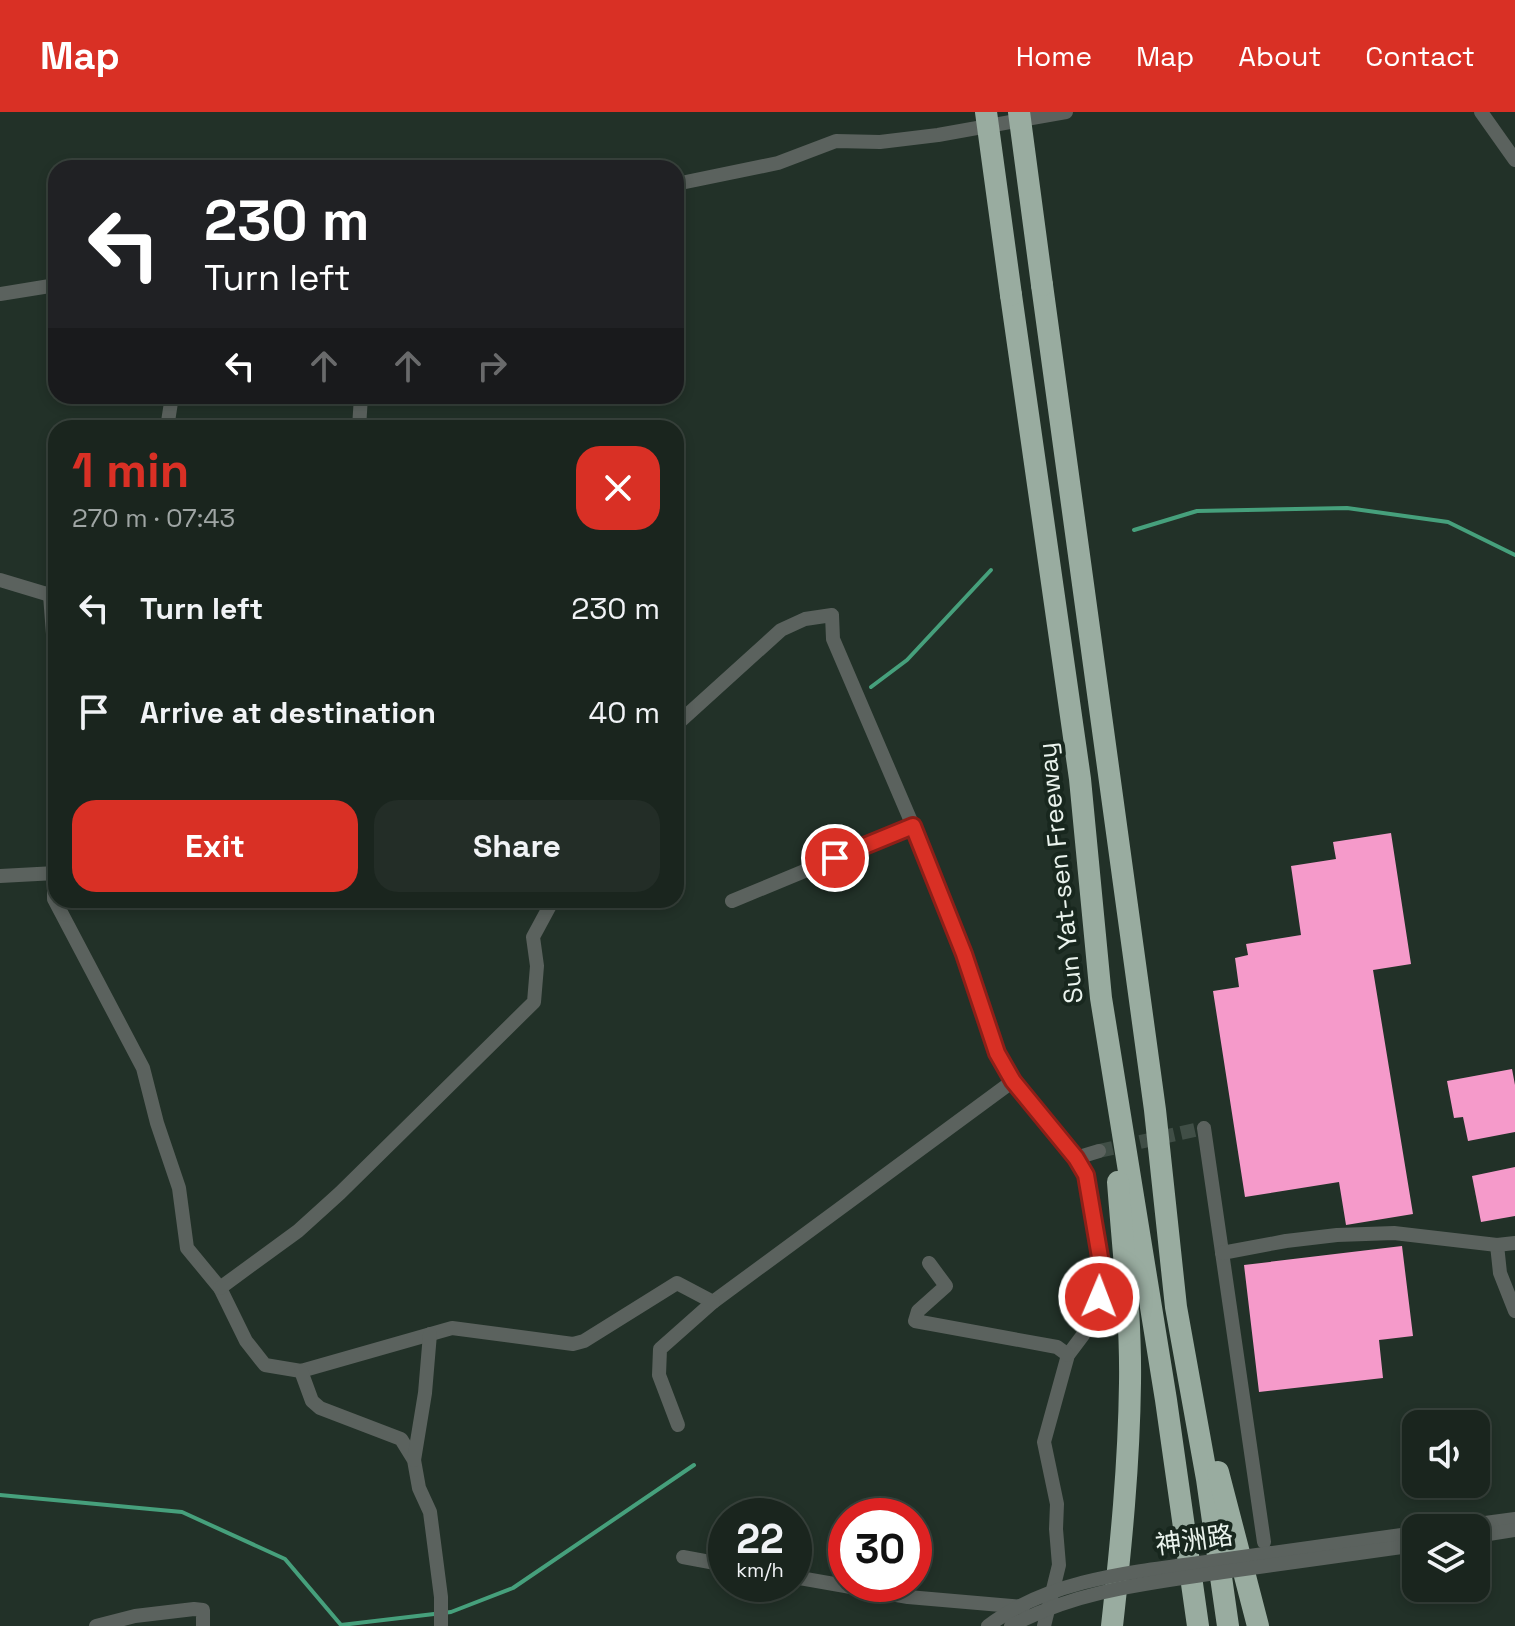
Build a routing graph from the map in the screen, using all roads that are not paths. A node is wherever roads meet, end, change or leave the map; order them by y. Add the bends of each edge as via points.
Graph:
1 (986, 112) edge
2 (1019, 112) edge
3 (1066, 112) edge
4 (1481, 112) edge
5 (1515, 160) edge
6 (684, 182) edge
7 (48, 286) edge
8 (0, 294) edge
9 (0, 580) edge
10 (48, 594) edge
11 (684, 718) edge
12 (913, 826) junction
13 (48, 873) edge
14 (0, 876) edge
15 (732, 901) dead end
16 (59, 908) edge
17 (549, 908) edge
18 (1101, 998) junction
19 (1013, 1081) junction
20 (1204, 1128) dead end
21 (1099, 1151) tunnel mouth
22 (1076, 1158) junction
23 (1515, 1243) edge
24 (1497, 1245) junction
25 (1222, 1253) junction
26 (929, 1263) dead end
27 (220, 1288) junction
28 (713, 1302) junction
29 (1176, 1307) junction
30 (1515, 1311) edge
31 (430, 1334) junction
32 (1068, 1355) junction
33 (301, 1371) junction
34 (678, 1425) dead end
35 (414, 1460) junction
36 (1515, 1519) edge
37 (1505, 1528) edge
38 (1122, 1532) junction
39 (1402, 1535) edge
40 (1264, 1542) dead end
41 (1402, 1547) edge
42 (683, 1557) dead end
43 (708, 1562) edge
44 (812, 1580) edge
45 (1047, 1609) junction
46 (96, 1626) edge
47 (203, 1626) edge
48 (441, 1626) edge
49 (988, 1626) edge
50 (1011, 1626) edge
51 (1044, 1626) edge
52 (1102, 1626) edge
53 (1112, 1626) edge
54 (1198, 1626) edge
55 (1228, 1626) edge
56 (1258, 1626) edge

1 - 18 highway, Sun Yat-sen Freeway, bridge via 1080,779
2 - 29 highway, bridge via 1151,1079
3 - 6 street via 938,135 836,141 778,163
4 - 5 street
7 - 8 street
9 - 10 street
11 - 12 street via 781,630 832,615 833,639
12 - 15 street
12 - 19 street via 997,1053
13 - 14 street
16 - 27 street via 143,1068 179,1188 187,1248
17 - 27 street via 533,937 534,1002 340,1193
18 - 38 highway via 1129,1310 1129,1453
18 - 54 highway, Sun Yat-sen Freeway
19 - 22 street
19 - 28 street
20 - 25 street
21 - 22 street
22 - 32 street via 1086,1175 1102,1269 1099,1297
23 - 24 street
24 - 25 street via 1394,1233 1337,1235
24 - 30 street via 1500,1273
25 - 40 street
26 - 32 street via 946,1286 918,1311 915,1321 1057,1347
27 - 33 street via 246,1341 265,1365
28 - 31 street via 677,1283 573,1344 452,1328
28 - 34 street via 660,1349 659,1375
29 - 55 highway
29 - 56 highway
31 - 33 street
31 - 35 street
32 - 45 street via 1044,1442 1057,1504 1059,1565
33 - 35 street via 320,1408 401,1439
35 - 48 street via 430,1512
36 - 37 street
38 - 52 highway
38 - 53 highway
39 - 49 street, 神洲路, bridge via 1076,1585 1037,1598
41 - 50 street, 神洲路, bridge via 1140,1584 1039,1610
42 - 43 street
44 - 45 street via 908,1597
45 - 51 street
46 - 47 street via 194,1609 203,1610

